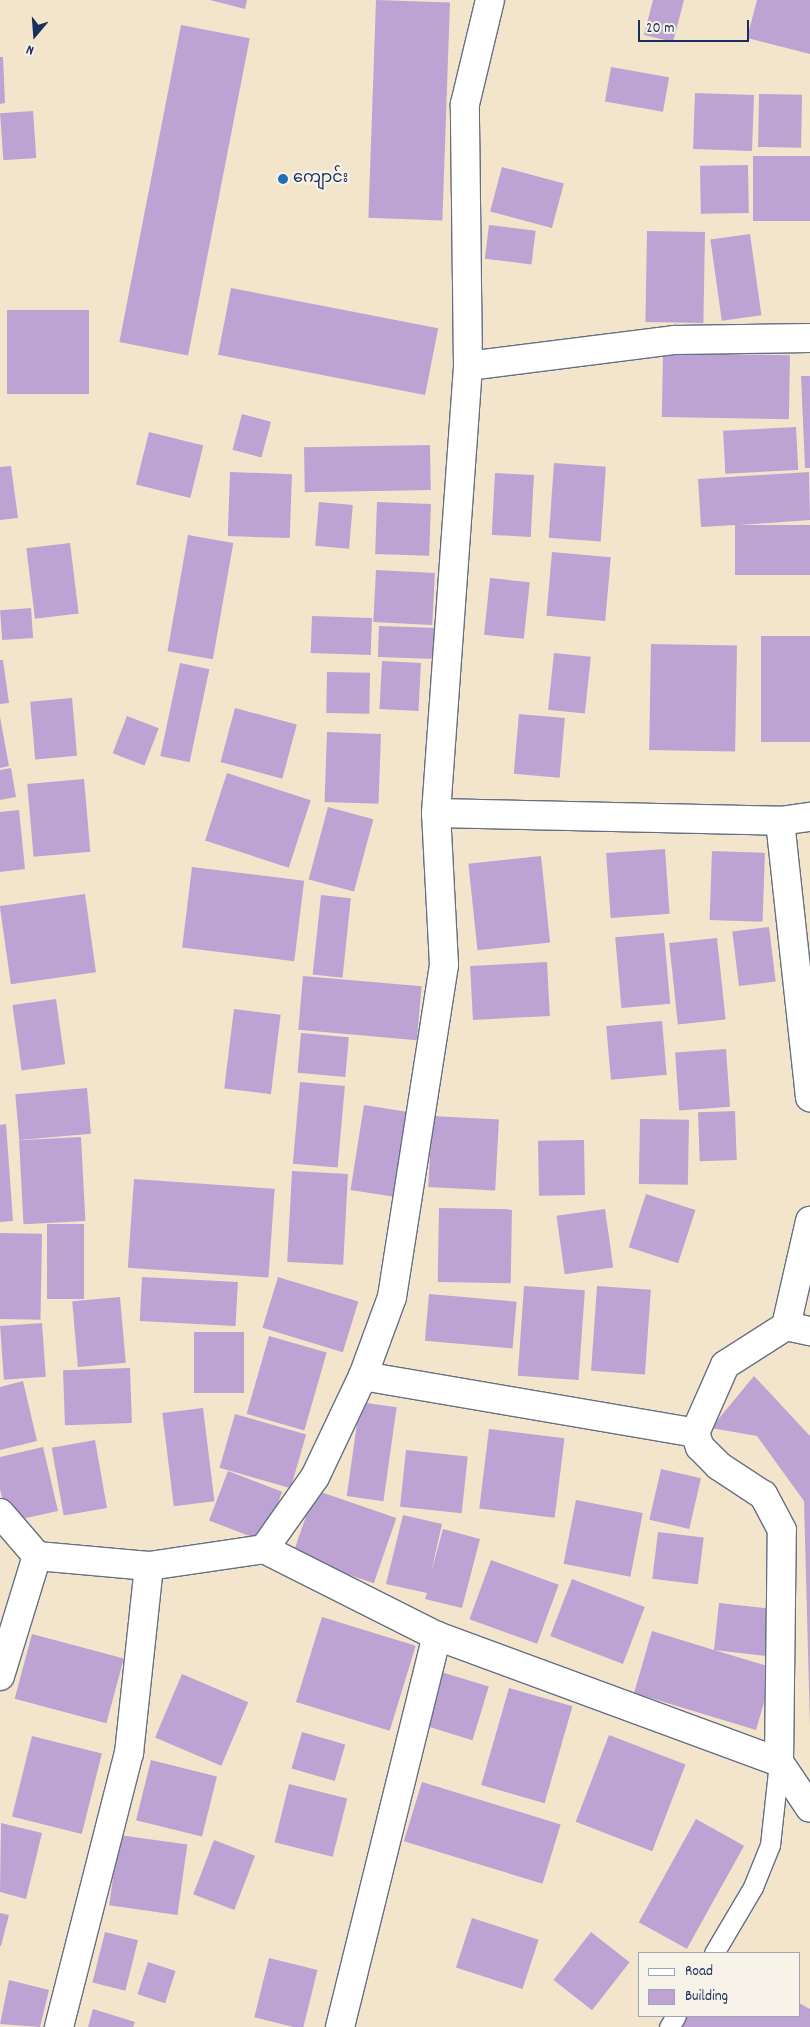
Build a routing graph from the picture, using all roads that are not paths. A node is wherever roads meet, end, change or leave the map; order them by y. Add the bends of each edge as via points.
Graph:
1 (490, 0) edge
2 (810, 338) edge
3 (468, 366) junction
4 (436, 813) junction
5 (810, 817) edge
6 (780, 822) junction
7 (810, 1097) edge
8 (810, 1221) edge
9 (798, 1328) edge
10 (363, 1376) junction
11 (695, 1433) junction
12 (0, 1513) edge
13 (264, 1549) junction
14 (37, 1556) junction
15 (149, 1566) junction
16 (437, 1636) junction
17 (0, 1676) edge
18 (779, 1762) junction
19 (810, 1808) edge
20 (715, 1952) edge
21 (59, 2027) edge
22 (340, 2027) edge

1 - 3 street via 465,104
2 - 3 street via 675,340
3 - 4 street
4 - 6 street
4 - 10 street via 444,965 392,1297
5 - 6 street
6 - 7 street
8 - 9 street
9 - 11 street via 726,1365
10 - 11 street
10 - 13 street via 315,1476
11 - 18 street via 700,1447 719,1466 763,1495 782,1530
12 - 14 street
13 - 15 street
13 - 16 street
14 - 15 street
14 - 17 street
15 - 21 street via 129,1753
16 - 18 street
16 - 22 street
18 - 19 street
18 - 20 lane via 770,1845 753,1887

